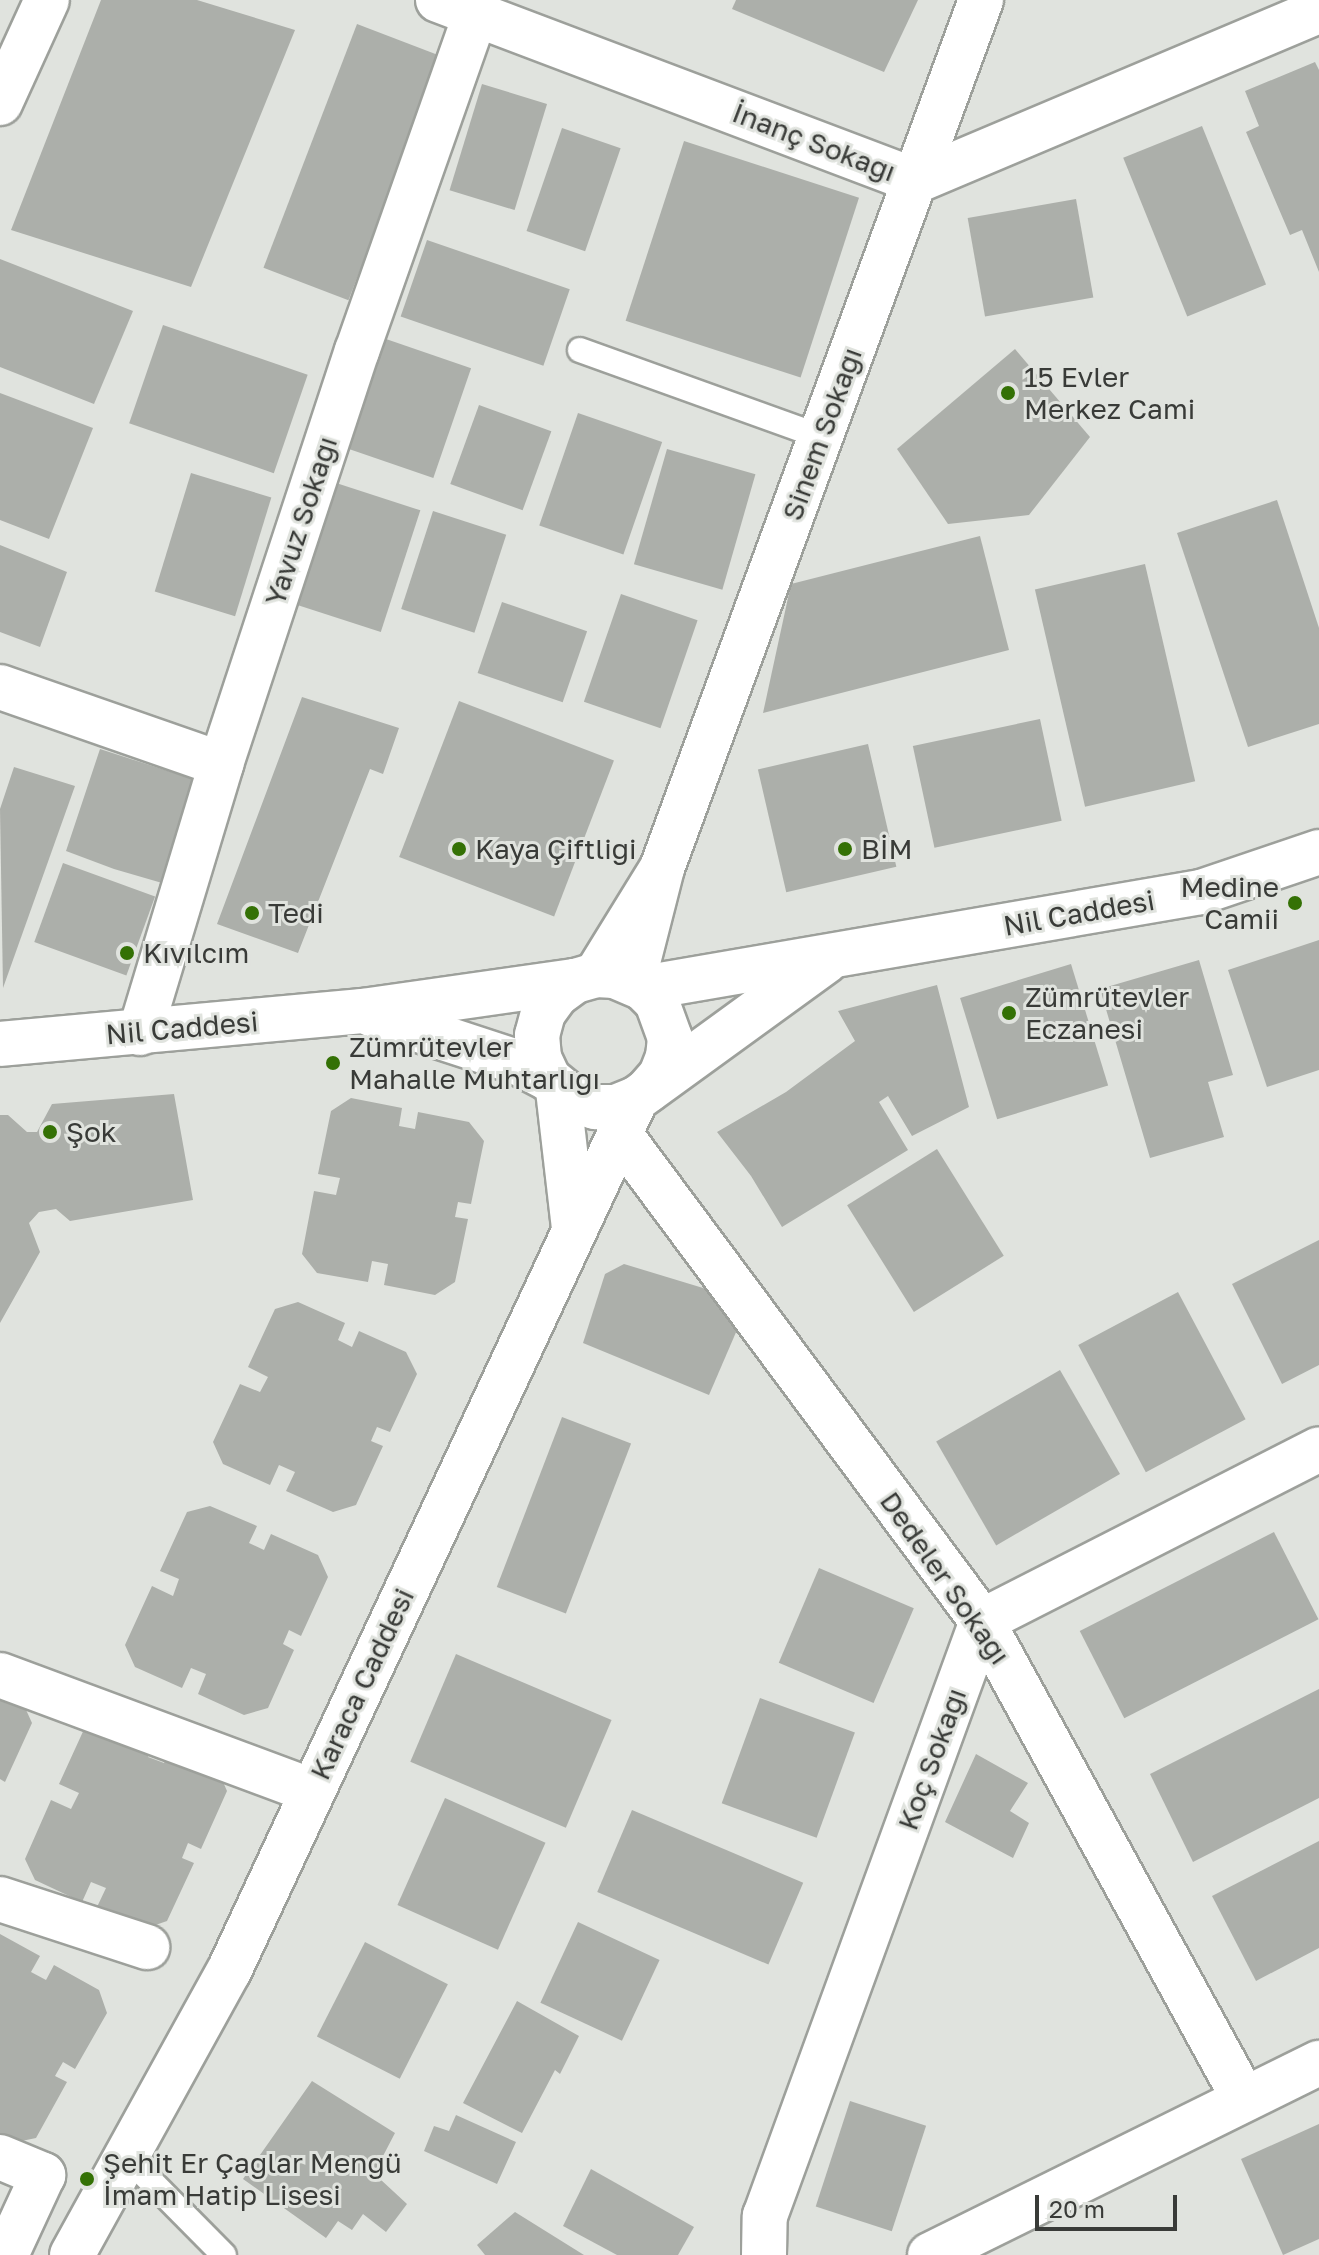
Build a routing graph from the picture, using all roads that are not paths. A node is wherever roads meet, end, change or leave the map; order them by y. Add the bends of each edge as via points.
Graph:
1 (47, 0) edge
2 (981, 0) edge
3 (457, 7) edge
4 (1319, 11) edge
5 (0, 103) edge
6 (916, 181) junction
7 (580, 350) dead end
8 (821, 437) junction
9 (0, 687) edge
10 (221, 764) junction
11 (1319, 852) edge
12 (834, 955) junction
13 (612, 982) junction
14 (363, 1011) junction
15 (140, 1033) junction
16 (0, 1044) edge
17 (553, 1084) junction
18 (634, 1107) junction
19 (574, 1228) junction
20 (1319, 1449) edge
21 (982, 1621) junction
22 (0, 1675) edge
23 (312, 1791) junction
24 (0, 1899) edge
25 (147, 1947) dead end
26 (1319, 2063) edge
27 (1244, 2099) junction
28 (124, 2154) junction
29 (0, 2157) edge
30 (6, 2255) edge
31 (72, 2255) edge
32 (224, 2255) edge
33 (764, 2255) edge
34 (930, 2255) edge

1 - 5 street
2 - 6 street, Sinem Sokağı
3 - 6 street, İnanç Sokağı
3 - 10 street, Yavuz Sokağı via 357,351
4 - 6 street, İnanç Sokağı
6 - 8 street, Sinem Sokağı
7 - 8 lane
8 - 13 street, Sinem Sokağı via 662,868
9 - 10 street
10 - 15 street, Yavuz Sokağı
11 - 12 street, Nil Caddesi via 1201,892
12 - 13 street, Nil Caddesi
12 - 18 street, Nil Caddesi
13 - 14 street, Nil Caddesi
13 - 17 street via 556,995 543,1013 537,1035 539,1058
13 - 18 street via 657,1002 670,1038 661,1075
14 - 15 street, Nil Caddesi
14 - 17 street, Nil Caddesi via 517,1062
15 - 16 street, Nil Caddesi
17 - 18 street, Nil Caddesi via 595,1107
17 - 19 street
18 - 19 street, Karaca Caddesi
18 - 21 street, Dedeler Sokağı
19 - 23 street, Karaca Caddesi
20 - 21 street
21 - 27 street, Dedeler Sokağı
21 - 33 street, Koç Sokağı via 765,2216
22 - 23 street
23 - 28 street, Karaca Caddesi via 229,1971
24 - 25 street
26 - 27 street
27 - 34 street
28 - 31 street, Karaca Caddesi
28 - 32 lane
29 - 30 street via 43,2175

